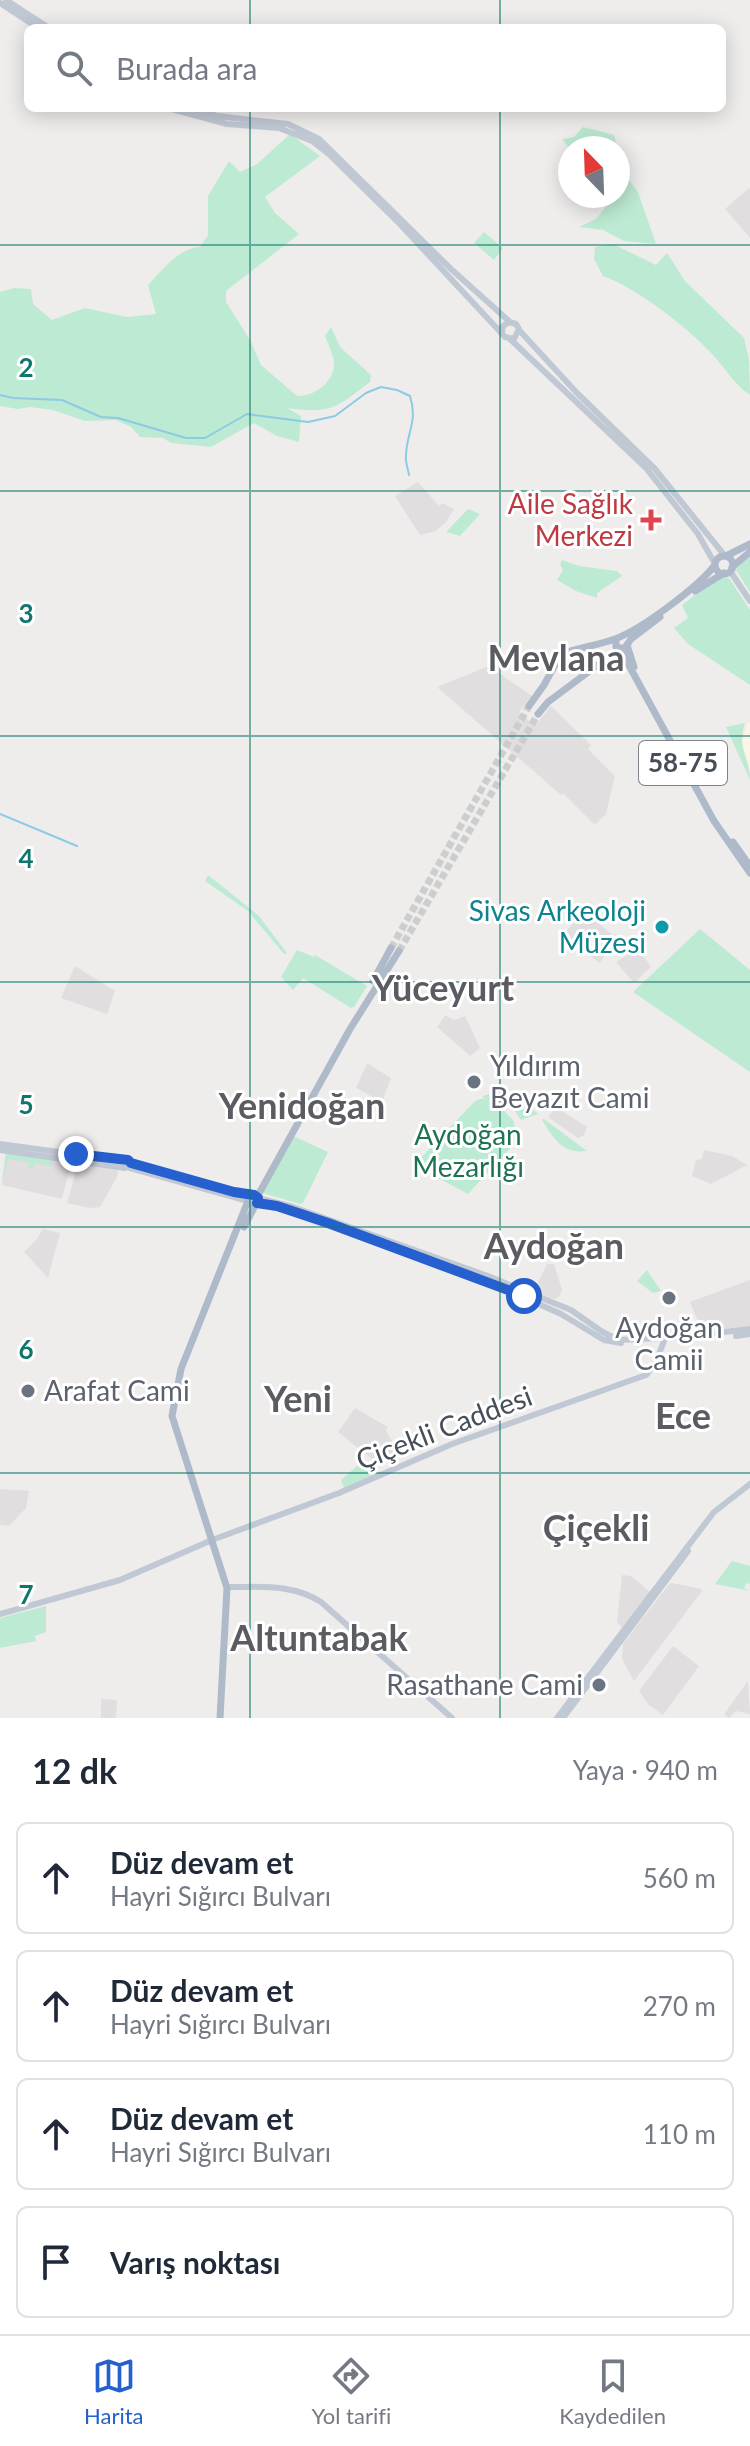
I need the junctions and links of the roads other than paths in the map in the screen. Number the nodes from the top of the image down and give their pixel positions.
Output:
1 (6, 0) edge
2 (0, 3) edge
3 (32, 24) edge
4 (43, 24) edge
5 (183, 112) edge
6 (202, 112) edge
7 (510, 322) junction
8 (519, 330) junction
9 (502, 333) junction
10 (510, 339) junction
11 (750, 544) edge
12 (750, 552) edge
13 (726, 556) junction
14 (715, 564) junction
15 (729, 570) junction
16 (750, 601) edge
17 (621, 644) junction
18 (529, 706) tunnel mouth
19 (538, 714) tunnel mouth
20 (750, 866) edge
21 (750, 873) edge
22 (395, 949) tunnel mouth
23 (0, 1147) edge
24 (253, 1199) junction
25 (581, 1322) junction
26 (750, 1332) edge
27 (664, 1341) junction
28 (750, 1487) edge
29 (216, 1541) junction
30 (231, 1587) junction
31 (0, 1614) edge
32 (222, 1718) edge
33 (452, 1718) edge
34 (560, 1718) edge

1 - 4 main road
2 - 3 main road
5 - 9 main road
6 - 7 main road
7 - 8 main road
7 - 9 main road
8 - 10 main road
8 - 13 main road
9 - 10 main road
10 - 14 main road
11 - 13 main road
12 - 15 main road
13 - 14 main road
13 - 15 main road
14 - 15 main road
14 - 17 main road
15 - 16 main road
15 - 17 main road
17 - 18 main road
17 - 19 main road
17 - 20 main road, 58-75
17 - 21 main road, 58-75
22 - 24 main road
23 - 24 main road
24 - 25 main road
24 - 29 main road
25 - 26 main road
25 - 27 main road
26 - 27 main road
27 - 29 main road, Çiçekli Caddesi
28 - 34 main road
29 - 30 main road
29 - 31 main road, Çiçekli Caddesi
29 - 32 main road
30 - 32 main road
30 - 33 main road

